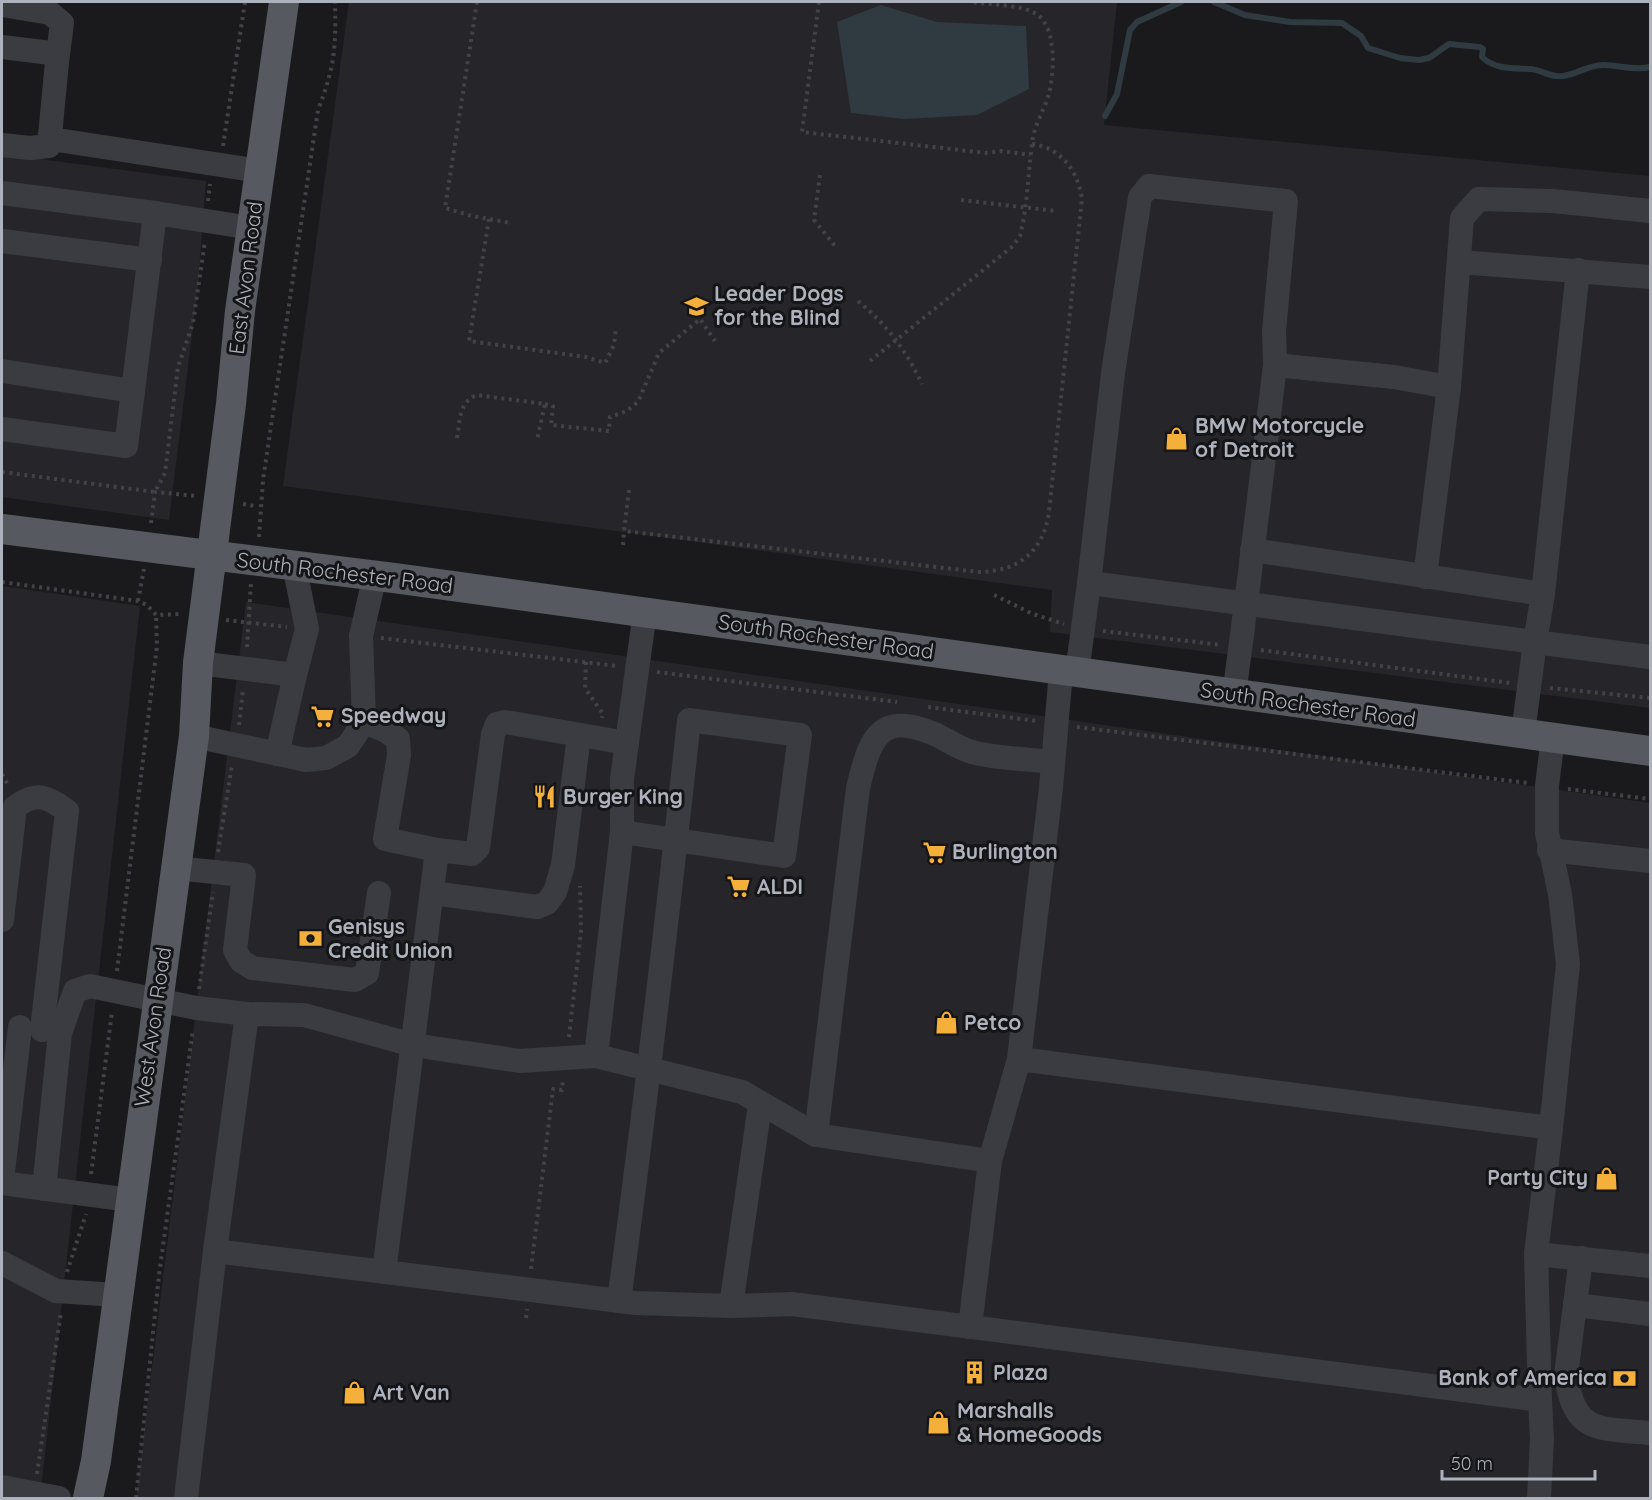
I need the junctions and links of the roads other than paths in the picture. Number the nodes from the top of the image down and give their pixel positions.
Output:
1 (284, 2) edge
2 (2, 5) edge
3 (2, 47) edge
4 (57, 62) junction
5 (51, 139) junction
6 (2, 145) edge
7 (260, 171) junction
8 (2, 193) edge
9 (1650, 211) edge
10 (155, 213) junction
11 (252, 228) junction
12 (2, 241) edge
13 (150, 260) junction
14 (1460, 262) junction
15 (1578, 270) junction
16 (1650, 277) edge
17 (1275, 365) junction
18 (2, 371) edge
19 (1449, 387) junction
20 (133, 392) junction
21 (2, 429) edge
22 (2, 529) edge
23 (1252, 550) junction
24 (212, 556) junction
25 (294, 565) junction
26 (375, 575) junction
27 (1425, 576) junction
28 (1089, 583) junction
29 (1543, 594) junction
30 (1246, 603) junction
31 (645, 612) junction
32 (1535, 642) junction
33 (1650, 657) edge
34 (198, 663) junction
35 (1069, 672) junction
36 (295, 675) junction
37 (1234, 695) junction
38 (364, 722) junction
39 (1523, 734) junction
40 (194, 736) junction
41 (589, 736) junction
42 (1553, 737) junction
43 (627, 743) junction
44 (1650, 751) edge
45 (277, 754) junction
46 (1052, 762) junction
47 (622, 832) junction
48 (676, 840) junction
49 (437, 850) junction
50 (1549, 850) junction
51 (1650, 861) edge
52 (175, 868) junction
53 (379, 893) dead end
54 (432, 893) junction
55 (2, 920) edge
56 (157, 1000) junction
57 (247, 1014) junction
58 (31, 1029) edge
59 (413, 1045) junction
60 (596, 1056) junction
61 (1019, 1059) junction
62 (651, 1069) junction
63 (760, 1105) junction
64 (1551, 1128) junction
65 (816, 1136) junction
66 (990, 1161) junction
67 (2, 1182) edge
68 (44, 1189) junction
69 (130, 1200) junction
70 (214, 1251) junction
71 (1536, 1254) junction
72 (1581, 1258) junction
73 (2, 1263) edge
74 (1650, 1266) edge
75 (384, 1272) junction
76 (117, 1295) junction
77 (619, 1301) junction
78 (1575, 1305) junction
79 (731, 1306) junction
80 (1650, 1314) edge
81 (970, 1327) junction
82 (1540, 1400) junction
83 (1650, 1433) edge
84 (2, 1487) edge
85 (59, 1498) edge
86 (88, 1498) edge
87 (186, 1498) edge
88 (1539, 1498) edge

1 - 7 main road, East Avon Road
2 - 4 lane
3 - 4 lane
4 - 5 lane
5 - 6 lane
5 - 7 lane
7 - 11 main road, East Avon Road
8 - 10 lane
9 - 14 lane
10 - 11 lane
10 - 13 lane
11 - 24 main road, East Avon Road
12 - 13 lane
13 - 20 lane
14 - 15 lane
14 - 19 lane
15 - 16 lane
15 - 29 lane
17 - 19 lane
17 - 23 lane
17 - 28 lane
18 - 20 lane
19 - 27 lane
20 - 21 lane
22 - 24 main road, South Rochester Road
23 - 27 lane
23 - 30 lane
24 - 25 main road, South Rochester Road
24 - 34 main road, West Avon Road
25 - 26 main road, South Rochester Road
25 - 36 lane
26 - 31 main road, South Rochester Road
26 - 38 lane
27 - 29 lane
28 - 30 lane
28 - 35 lane
29 - 32 lane
30 - 32 lane
30 - 37 lane
31 - 35 main road, South Rochester Road
31 - 43 lane
32 - 33 lane
32 - 39 lane
34 - 36 lane
34 - 40 main road, West Avon Road
35 - 37 main road, South Rochester Road
35 - 46 lane
36 - 45 lane
37 - 39 main road, South Rochester Road
38 - 45 lane
38 - 49 lane
39 - 42 main road, South Rochester Road
40 - 45 lane
40 - 52 main road, West Avon Road
41 - 43 lane
41 - 49 lane
41 - 54 lane
42 - 44 main road, South Rochester Road
42 - 50 lane
43 - 47 lane
46 - 61 lane
46 - 65 lane
47 - 48 lane
47 - 60 lane
48 - 48 lane
48 - 62 lane
49 - 54 lane
50 - 51 lane
50 - 64 lane
52 - 53 lane
52 - 56 main road, West Avon Road
54 - 59 lane
55 - 58 lane
56 - 57 lane
56 - 58 lane
56 - 69 main road, West Avon Road
57 - 59 lane
57 - 70 lane
58 - 67 lane
58 - 68 lane
59 - 60 lane
59 - 75 lane
60 - 62 lane
61 - 64 lane
61 - 66 lane
62 - 63 lane
62 - 77 lane
63 - 65 lane
63 - 79 lane
64 - 71 lane
65 - 66 lane
66 - 81 lane
67 - 68 lane
68 - 69 lane
69 - 76 main road, West Avon Road
70 - 75 lane
70 - 87 lane
71 - 72 lane
71 - 82 lane
72 - 74 lane
72 - 78 lane
73 - 76 lane
75 - 77 lane
76 - 86 main road, West Avon Road
77 - 79 lane
78 - 80 lane
78 - 83 lane
79 - 81 lane
81 - 82 lane
82 - 88 lane
84 - 85 lane

